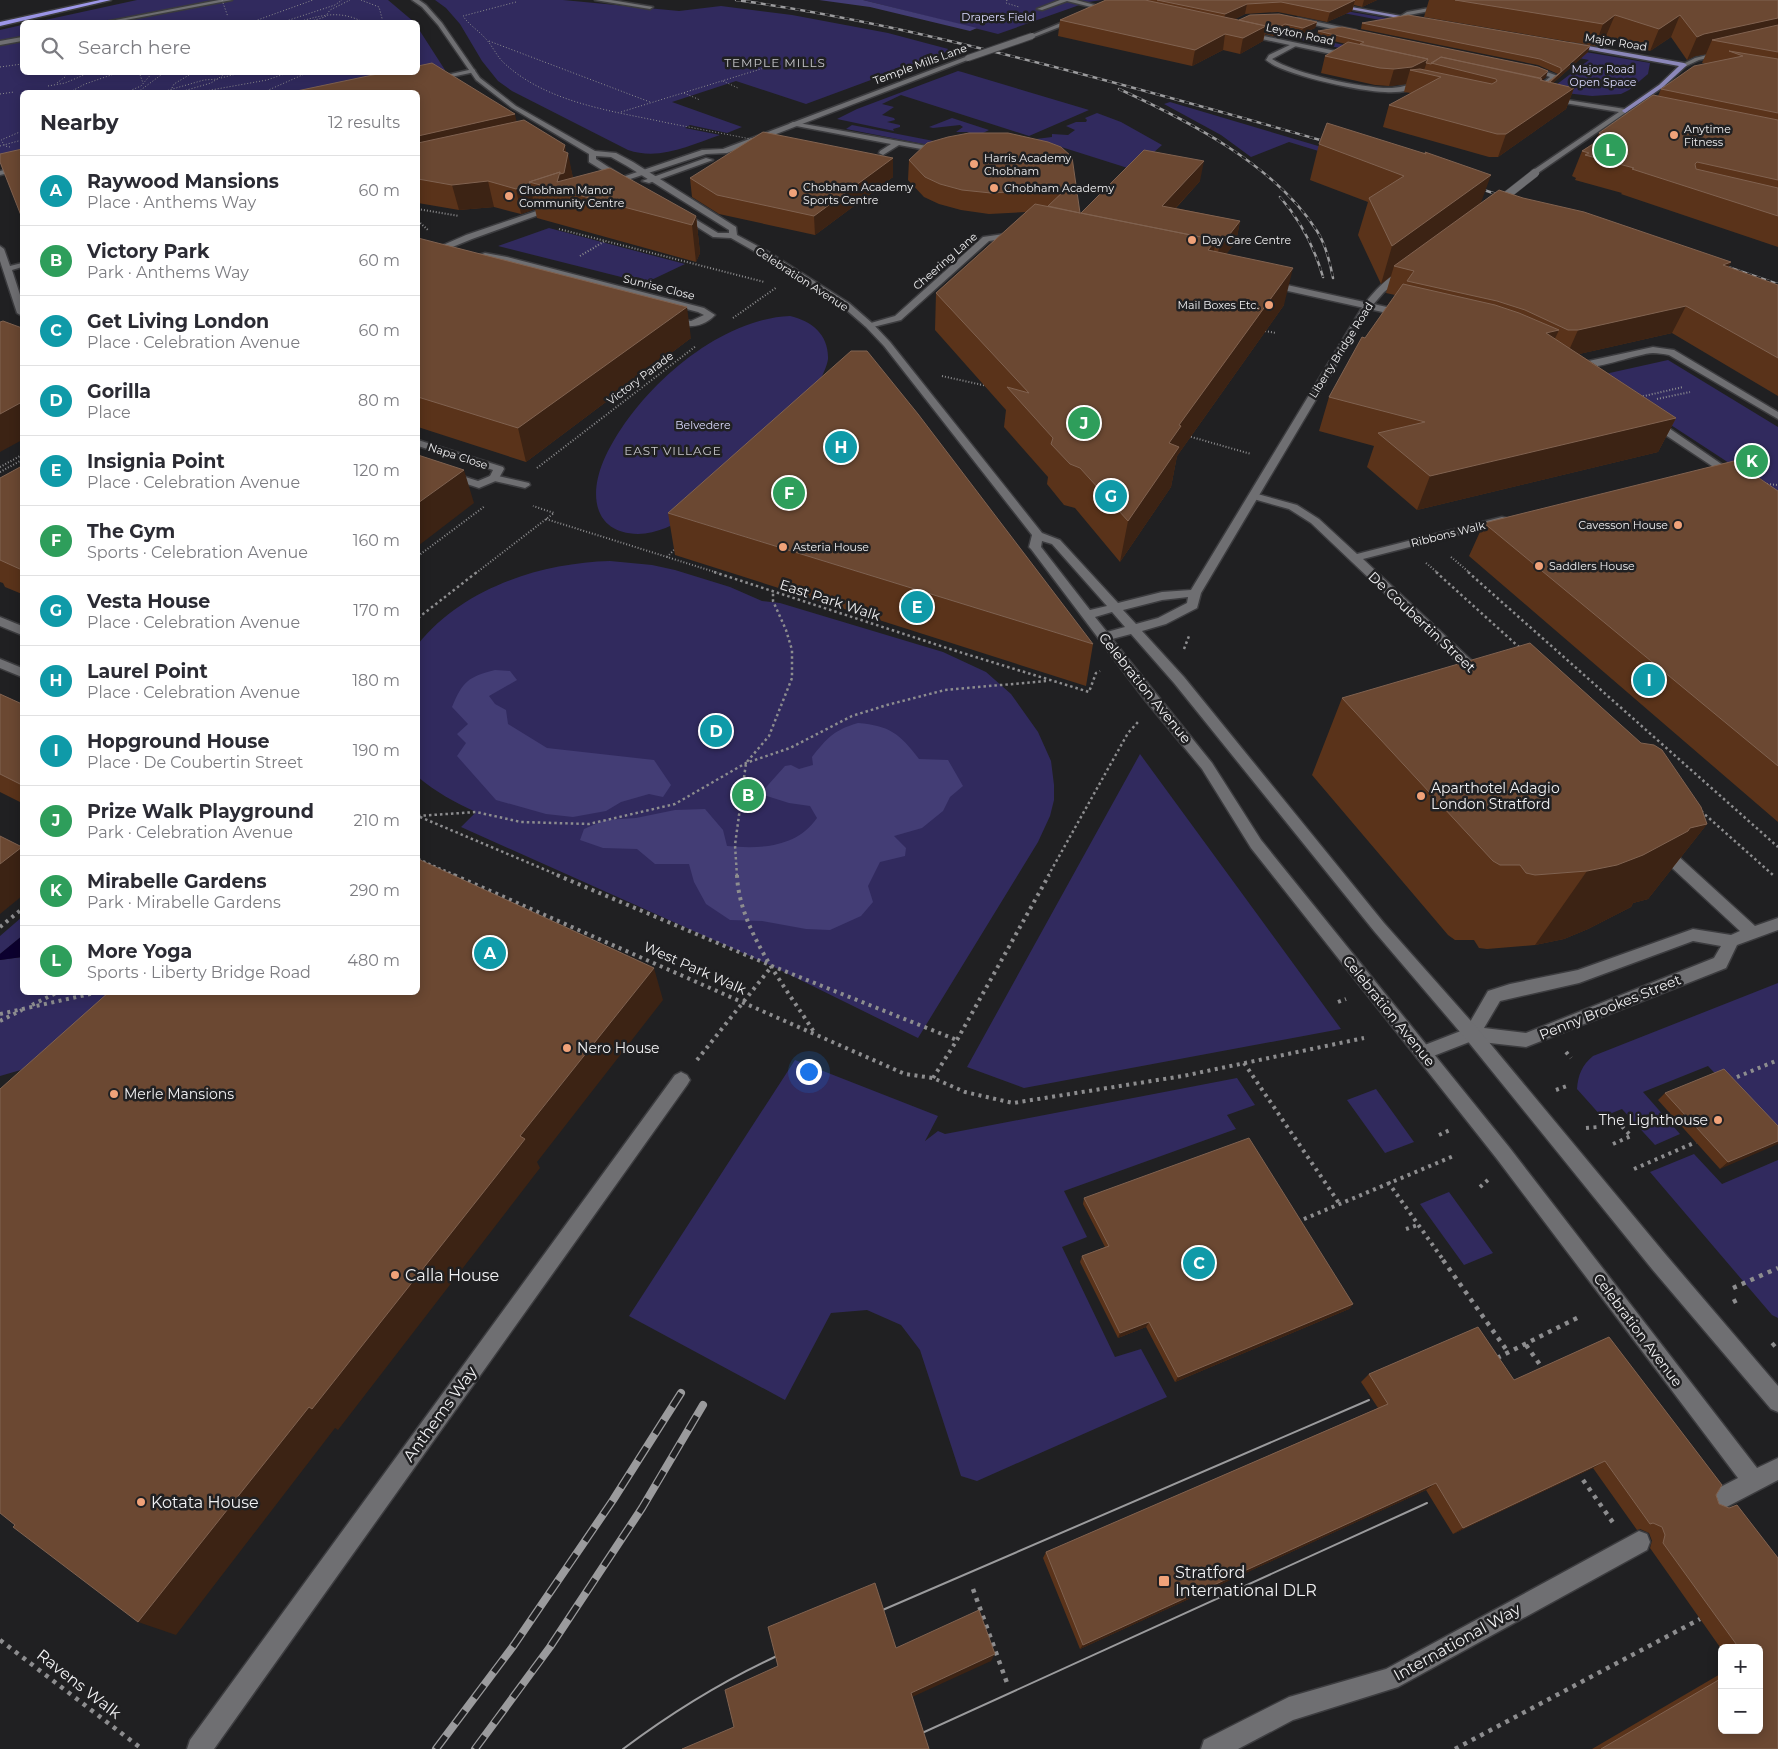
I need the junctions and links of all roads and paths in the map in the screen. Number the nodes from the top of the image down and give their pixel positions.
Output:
1 (108, 0) edge
2 (222, 0) edge
3 (229, 0) edge
4 (313, 0) edge
5 (342, 0) edge
6 (350, 0) edge
7 (361, 0) edge
8 (415, 0) edge
9 (598, 0) edge
10 (1067, 0) edge
11 (1303, 0) edge
12 (1482, 0) edge
13 (516, 2) dead end
14 (1112, 5) edge
15 (650, 7) dead end
16 (1103, 8) junction
17 (1040, 9) dead end
18 (328, 14) junction
19 (228, 17) dead end
20 (1402, 17) junction
21 (1290, 18) edge
22 (119, 20) edge
23 (258, 20) edge
24 (289, 20) edge
25 (304, 20) edge
26 (313, 20) edge
27 (359, 20) edge
28 (382, 20) edge
29 (1431, 22) edge
30 (0, 24) edge
31 (1240, 33) edge
32 (1366, 34) edge
33 (20, 39) edge
34 (487, 41) junction
35 (0, 43) edge
36 (1564, 44) edge
37 (1294, 45) junction
38 (1733, 51) edge
39 (1357, 58) edge
40 (20, 64) edge
41 (1684, 64) junction
42 (1519, 65) edge
43 (0, 66) edge
44 (1702, 66) edge
45 (764, 68) dead end
46 (473, 71) junction
47 (66, 75) edge
48 (83, 75) edge
49 (111, 75) edge
50 (140, 75) edge
51 (150, 75) edge
52 (161, 75) edge
53 (189, 75) edge
54 (224, 75) edge
55 (233, 75) edge
56 (281, 75) edge
57 (302, 75) edge
58 (186, 77) joint
59 (1430, 77) edge
60 (219, 79) junction
61 (722, 81) junction
62 (421, 82) edge
63 (143, 83) junction
64 (52, 85) junction
65 (48, 86) dead end
66 (1415, 86) junction
67 (738, 88) dead end
68 (1424, 88) edge
69 (169, 89) joint
70 (74, 90) edge
71 (132, 90) edge
72 (141, 90) edge
73 (186, 90) edge
74 (206, 90) edge
75 (268, 90) edge
76 (14, 92) dead end
77 (683, 93) junction
78 (1522, 93) edge
79 (1533, 93) junction
80 (0, 94) edge
81 (700, 100) dead end
82 (650, 102) junction
83 (1625, 111) junction
84 (619, 112) junction
85 (1639, 114) edge
86 (793, 124) junction
87 (20, 132) edge
88 (756, 140) edge
89 (20, 141) edge
90 (898, 142) junction
91 (3, 145) edge
92 (938, 150) edge
93 (724, 151) junction
94 (594, 153) junction
95 (883, 153) dead end
96 (20, 168) edge
97 (643, 172) junction
98 (0, 173) edge
99 (622, 178) junction
100 (654, 179) junction
101 (601, 186) edge
102 (559, 206) edge
103 (669, 207) edge
104 (420, 209) edge
105 (1486, 211) edge
106 (459, 216) edge
107 (420, 223) edge
108 (558, 228) edge
109 (429, 231) dead end
110 (1026, 235) edge
111 (733, 236) junction
112 (606, 241) junction
113 (0, 248) edge
114 (439, 250) junction
115 (454, 254) edge
116 (580, 256) dead end
117 (420, 258) edge
118 (467, 258) edge
119 (1415, 264) edge
120 (20, 266) edge
121 (5, 272) edge
122 (1258, 282) edge
123 (768, 284) dead end
124 (781, 285) dead end
125 (1367, 306) junction
126 (20, 308) edge
127 (1414, 316) edge
128 (656, 317) edge
129 (728, 322) dead end
130 (869, 326) junction
131 (1265, 331) edge
132 (1276, 333) edge
133 (699, 344) dead end
134 (1584, 364) junction
135 (939, 375) dead end
136 (1687, 386) dead end
137 (989, 387) edge
138 (1642, 402) edge
139 (1641, 414) edge
140 (1778, 416) edge
141 (1185, 435) edge
142 (420, 444) edge
143 (1252, 455) dead end
144 (20, 456) edge
145 (20, 461) edge
146 (1718, 465) junction
147 (420, 466) edge
148 (0, 467) edge
149 (1706, 468) edge
150 (0, 472) edge
151 (494, 478) junction
152 (1741, 481) edge
153 (521, 484) junction
154 (1767, 484) edge
155 (1778, 485) edge
156 (502, 494) junction
157 (1254, 496) junction
158 (1516, 516) edge
159 (546, 519) junction
160 (1038, 535) junction
161 (1429, 538) junction
162 (681, 543) edge
163 (1405, 545) junction
164 (420, 555) edge
165 (667, 557) junction
166 (1354, 558) junction
167 (773, 592) junction
168 (1195, 593) junction
169 (1115, 608) junction
170 (1087, 615) junction
171 (420, 616) edge
172 (0, 621) edge
173 (1134, 629) junction
174 (20, 630) edge
175 (1192, 634) dead end
176 (1104, 637) junction
177 (1184, 648) dead end
178 (1526, 653) edge
179 (0, 663) edge
180 (20, 671) edge
181 (1096, 672) dead end
182 (1049, 680) junction
183 (1491, 686) edge
184 (1133, 726) dead end
185 (746, 763) junction
186 (1700, 810) edge
187 (420, 816) edge
188 (420, 817) edge
189 (1653, 841) edge
190 (1778, 847) edge
191 (420, 859) edge
192 (1773, 875) dead end
193 (20, 911) edge
194 (1778, 924) edge
195 (0, 927) edge
196 (1752, 933) junction
197 (1731, 941) junction
198 (772, 966) junction
199 (52, 995) edge
200 (86, 995) edge
201 (743, 1002) junction
202 (28, 1008) junction
203 (0, 1014) edge
204 (0, 1021) edge
205 (815, 1033) junction
206 (1472, 1034) junction
207 (1364, 1038) dead end
208 (958, 1040) junction
209 (1423, 1054) junction
210 (1778, 1060) edge
211 (1244, 1063) junction
212 (932, 1078) junction
213 (681, 1080) joint
214 (1724, 1083) edge
215 (1566, 1086) dead end
216 (1556, 1090) dead end
217 (1616, 1120) dead end
218 (1598, 1127) dead end
219 (1580, 1128) dead end
220 (1696, 1142) dead end
221 (1613, 1144) dead end
222 (1456, 1156) dead end
223 (1634, 1169) dead end
224 (1388, 1182) junction
225 (1339, 1203) junction
226 (1294, 1223) edge
227 (1418, 1224) junction
228 (1406, 1229) dead end
229 (1778, 1268) edge
230 (1733, 1288) dead end
231 (1741, 1298) dead end
232 (1731, 1303) dead end
233 (1579, 1317) dead end
234 (1778, 1341) edge
235 (1526, 1345) junction
236 (1772, 1346) dead end
237 (1508, 1352) junction
238 (1491, 1360) edge
239 (1547, 1375) edge
240 (1778, 1402) edge
241 (1778, 1470) edge
242 (1583, 1480) edge
243 (1754, 1482) junction
244 (1715, 1502) edge
245 (1601, 1507) dead end
246 (1639, 1542) dead end
247 (973, 1589) dead end
248 (1700, 1619) dead end
249 (989, 1636) junction
250 (984, 1638) edge
251 (0, 1640) edge
252 (1006, 1683) dead end
253 (142, 1749) edge
254 (199, 1749) edge
255 (1213, 1749) edge
256 (1455, 1749) edge

1 - 30 highway
2 - 19 path, bridge
3 - 22 street
4 - 23 path
5 - 24 path
6 - 18 path
7 - 28 path
8 - 46 street, Temple Mills Lane
9 - 15 street
10 - 16 street
10 - 17 street
11 - 20 main road
12 - 20 street
13 - 34 path
14 - 16 street, Temple Mills Lane
16 - 86 street, Temple Mills Lane, bridge
18 - 25 path
18 - 26 path
18 - 27 path
20 - 29 main road
21 - 32 street
31 - 37 street, Leyton Road
33 - 35 street
34 - 82 path
34 - 84 path
36 - 41 main road, Major Road
37 - 39 street, Leyton Road
37 - 66 street
38 - 41 street
40 - 43 path
41 - 44 street, Major Road
41 - 83 main road
42 - 79 street
45 - 61 path
46 - 62 street
46 - 94 street, Temple Mills Lane
47 - 64 path
48 - 64 path
49 - 70 path
50 - 63 path
51 - 63 path
52 - 72 path
53 - 58 path
54 - 60 path
55 - 60 path
56 - 74 path
57 - 75 path
58 - 69 path
59 - 66 street
60 - 69 path
60 - 73 path
61 - 67 path
61 - 77 path
63 - 71 path
64 - 65 path
66 - 68 street
76 - 80 path
77 - 81 path
77 - 82 path
78 - 79 street
79 - 83 street
82 - 84 path
83 - 85 main road
83 - 105 street, bridge
84 - 88 path, bridge
86 - 90 street
86 - 93 street, Temple Mills Lane
87 - 91 path
89 - 91 path
90 - 92 street
90 - 95 street
93 - 97 street, Temple Mills Lane
93 - 100 street, Temple Mills Lane
94 - 97 street, Temple Mills Lane
94 - 99 street, Temple Mills Lane
96 - 98 street
97 - 99 street, Temple Mills Lane
97 - 100 street, Temple Mills Lane
99 - 100 street, Temple Mills Lane
99 - 101 street
100 - 111 street, Celebration Avenue
102 - 114 street
103 - 111 street, Celebration Avenue
104 - 106 path
107 - 109 path
108 - 112 path
110 - 130 street, Cheering Lane
111 - 130 street, Celebration Avenue
112 - 116 path
112 - 123 path
113 - 121 street
114 - 115 street
114 - 117 street
118 - 128 street, Sunrise Close
119 - 125 street, Liberty Bridge Road
120 - 121 street
121 - 126 street
122 - 125 street
124 - 129 path
125 - 127 street
125 - 157 street, Liberty Bridge Road
130 - 160 street, Celebration Avenue
131 - 132 path
133 - 153 path, Victory Parade
134 - 134 street
134 - 140 street
135 - 137 path
136 - 138 path
139 - 146 street
141 - 143 path
142 - 151 street, Napa Close
144 - 148 path
145 - 150 path
146 - 149 street
146 - 152 street
147 - 151 street, Napa Close
151 - 153 street
153 - 156 path, Victory Parade
154 - 155 path
156 - 159 path
156 - 164 path, Victory Parade
157 - 166 street, De Coubertin Street
157 - 168 street, Liberty Bridge Road
158 - 161 street, Ribbons Walk
159 - 165 path, East Park Walk
159 - 171 path
160 - 169 street, Celebration Avenue
160 - 170 street, Celebration Avenue
161 - 163 street, Ribbons Walk
161 - 190 path
162 - 165 path
163 - 166 street, Ribbons Walk
163 - 178 path
165 - 167 path, East Park Walk
166 - 183 street, De Coubertin Street
167 - 182 path, East Park Walk
167 - 185 path
168 - 169 street
168 - 173 street, Liberty Bridge Road
169 - 170 street
169 - 173 street, Celebration Avenue
170 - 176 street, Celebration Avenue
172 - 174 street
173 - 176 street, Liberty Bridge Road
173 - 206 street, Celebration Avenue
175 - 177 path
176 - 209 street, Celebration Avenue
179 - 180 street
181 - 182 path, East Park Walk
182 - 185 path
184 - 208 path
185 - 187 path
185 - 198 path
186 - 192 path
188 - 198 path
189 - 196 street
191 - 201 path, West Park Walk
193 - 195 path
194 - 196 street
196 - 197 street
197 - 206 street, Penny Brookes Street
197 - 206 street
198 - 201 path
198 - 205 path
198 - 208 path
199 - 202 path
200 - 202 path
201 - 205 path, West Park Walk
201 - 213 path
202 - 203 path
202 - 204 path
205 - 212 path, West Park Walk
206 - 209 street, Penny Brookes Street
206 - 240 street, Celebration Avenue
207 - 211 path, West Park Walk
208 - 212 path
209 - 243 street, Celebration Avenue
210 - 214 path
211 - 212 path, West Park Walk
211 - 225 path
213 - 254 street, Anthems Way
215 - 216 path
217 - 221 path
218 - 219 path
220 - 223 path
222 - 224 path
224 - 225 path
224 - 227 path
225 - 226 path
227 - 228 path
227 - 237 path
229 - 230 path
231 - 232 path
233 - 235 path
234 - 236 path
235 - 237 path
235 - 239 path
237 - 238 path
241 - 243 street
242 - 245 path
243 - 244 street
246 - 255 street, International Way
247 - 249 path
248 - 256 path
249 - 250 path
249 - 252 path
251 - 253 path, Ravens Walk

